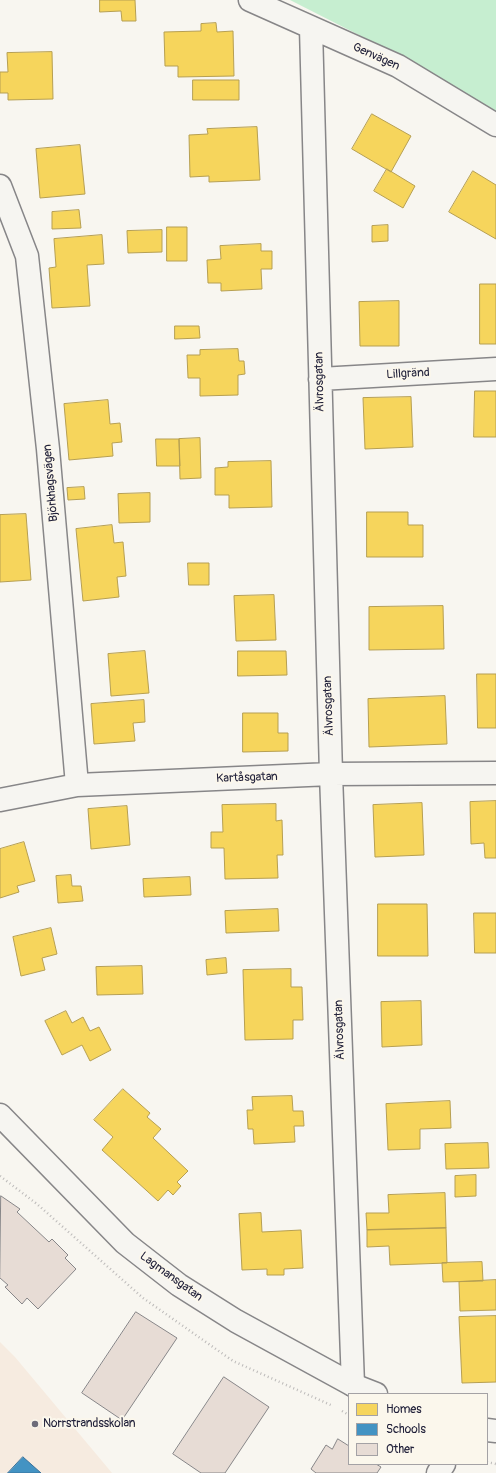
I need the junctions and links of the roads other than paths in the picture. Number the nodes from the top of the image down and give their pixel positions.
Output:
1 (250, 0) edge
2 (311, 28) junction
3 (496, 125) edge
4 (0, 186) edge
5 (496, 369) edge
6 (320, 378) junction
7 (496, 773) edge
8 (331, 774) junction
9 (77, 785) junction
10 (0, 800) edge
11 (0, 1116) edge
12 (353, 1384) junction
13 (374, 1393) edge

1 - 2 street, Genvägen
2 - 3 street, Genvägen
2 - 6 street, Älvrosgatan
4 - 9 street, Björkhagsvägen
5 - 6 street, Lillgränd
6 - 8 street, Älvrosgatan
7 - 8 street, Kartåsgatan
8 - 9 street, Kartåsgatan
8 - 12 street, Älvrosgatan
9 - 10 street, Kartåsgatan
11 - 12 street, Lagmansgatan
12 - 13 street, Lagmansgatan

